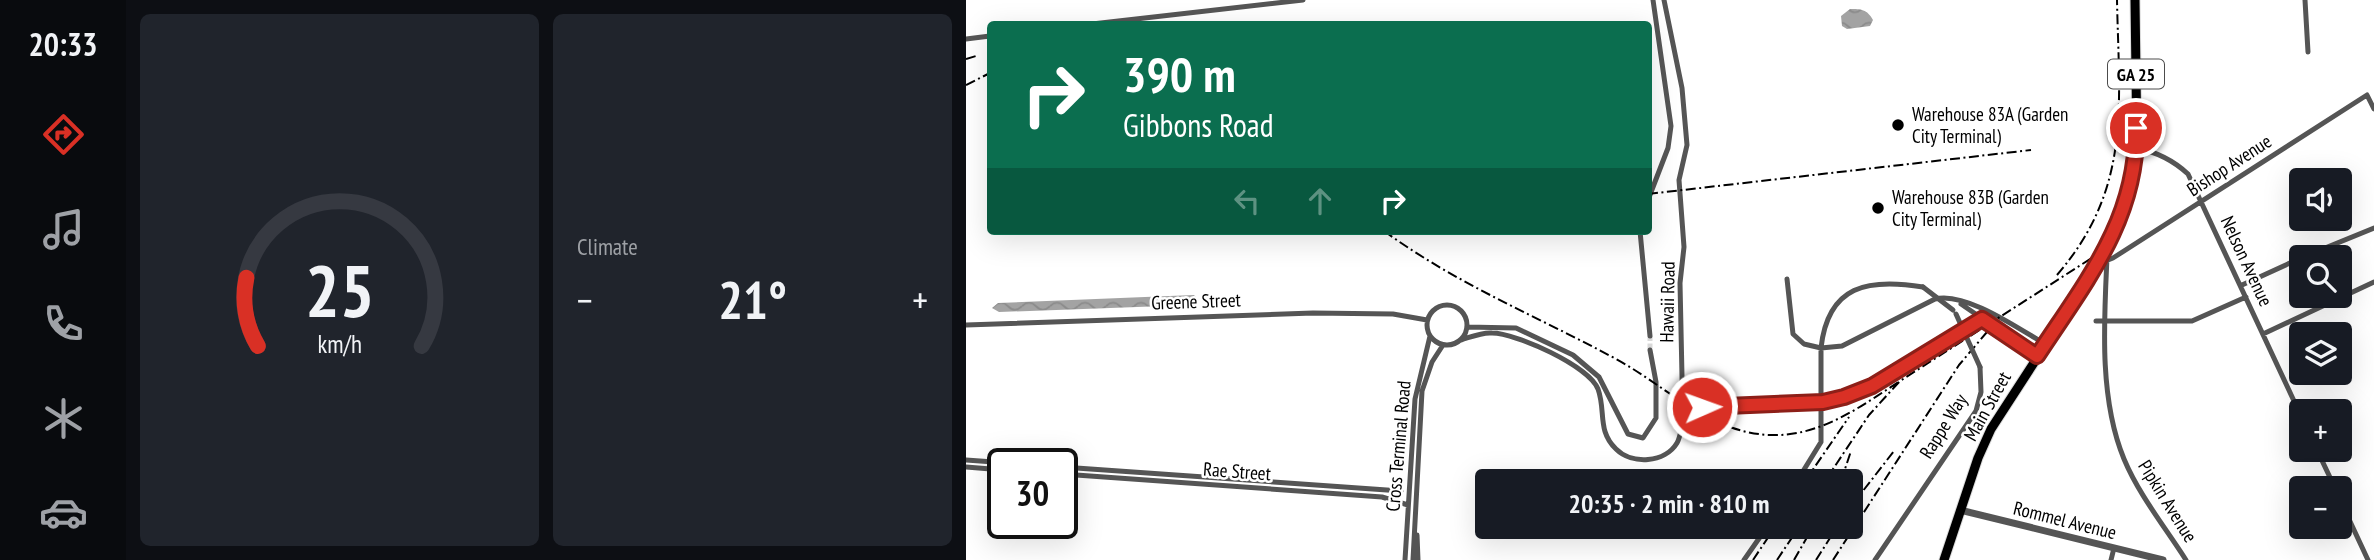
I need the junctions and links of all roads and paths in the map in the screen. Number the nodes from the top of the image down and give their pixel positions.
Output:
1 (1303, 0) edge
2 (1653, 0) edge
3 (1664, 0) edge
4 (2135, 0) edge
5 (2305, 0) edge
6 (1275, 2) edge
7 (1117, 21) edge
8 (987, 36) edge
9 (966, 39) edge
10 (2308, 52) dead end
11 (2374, 109) edge
12 (2137, 148) junction
13 (1652, 190) edge
14 (2202, 201) junction
15 (2374, 228) edge
16 (1640, 235) edge
17 (2333, 245) edge
18 (2102, 262) junction
19 (2289, 264) edge
20 (1787, 279) dead end
21 (2374, 282) edge
22 (2242, 285) junction
23 (2246, 297) junction
24 (1953, 299) junction
25 (1982, 319) junction
26 (1427, 320) junction
27 (2096, 321) dead end
28 (2107, 322) junction
29 (966, 326) edge
30 (1467, 327) junction
31 (2263, 334) junction
32 (1430, 336) junction
33 (1650, 336) tunnel mouth
34 (1461, 340) junction
35 (2045, 344) junction
36 (1444, 345) junction
37 (1821, 348) junction
38 (1650, 350) tunnel mouth
39 (2037, 356) junction
40 (2293, 399) edge
41 (1823, 402) junction
42 (1702, 407) dead end
43 (966, 460) edge
44 (987, 462) edge
45 (966, 467) edge
46 (1078, 468) edge
47 (987, 469) edge
48 (1804, 469) edge
49 (1078, 475) edge
50 (1401, 491) dead end
51 (1408, 505) junction
52 (1416, 508) junction
53 (1960, 510) junction
54 (2352, 526) edge
55 (1759, 539) edge
56 (2114, 548) junction
57 (1405, 560) edge
58 (1413, 560) edge
59 (1418, 560) edge
60 (1744, 560) edge
61 (1875, 560) edge
62 (1944, 560) edge
63 (2111, 560) edge
64 (2163, 560) edge
65 (2186, 560) edge
66 (2368, 560) edge

1 - 6 street
2 - 13 street
3 - 34 street, Hawaii Road
4 - 12 main road, Main Street / GA 25
5 - 10 street
6 - 7 street
8 - 9 street
11 - 14 street, Bishop Avenue
12 - 14 street, Nelson Avenue
12 - 18 main road, Main Street / GA 25
14 - 18 street, Bishop Avenue
14 - 22 street, Nelson Avenue
15 - 17 street
16 - 33 street, Hawaii Road
18 - 28 street, Pipkin Avenue
18 - 35 main road, Main Street / GA 25
19 - 22 street
20 - 37 street
21 - 31 street
22 - 23 street, Nelson Avenue
23 - 28 street
23 - 31 street, Nelson Avenue
24 - 25 street
24 - 35 street
24 - 37 street
25 - 39 street
25 - 41 street
26 - 29 street, Greene Street
26 - 30 street
26 - 32 street
27 - 28 street
28 - 65 street, Pipkin Avenue
30 - 34 street
30 - 38 street, Hawaii Road
31 - 40 street, Nelson Avenue
32 - 36 street
32 - 51 street, Cross Terminal Road
34 - 36 street
35 - 39 main road, Main Street / GA 25
36 - 52 street, Cross Terminal Road
37 - 41 street, Rappe Way
37 - 61 street, Rappe Way, bridge
39 - 53 main road, Main Street / GA 25
41 - 42 street
41 - 48 street, Rappe Way
43 - 44 street
45 - 47 street
46 - 50 street, Rae Street
49 - 51 street, Rae Street
51 - 57 street, Cross Terminal Road
52 - 58 street, Cross Terminal Road
52 - 59 street
53 - 56 street, Rommel Avenue
53 - 62 main road, Main Street / GA 25
54 - 66 street
55 - 60 street
56 - 63 street
56 - 64 street, Rommel Avenue

